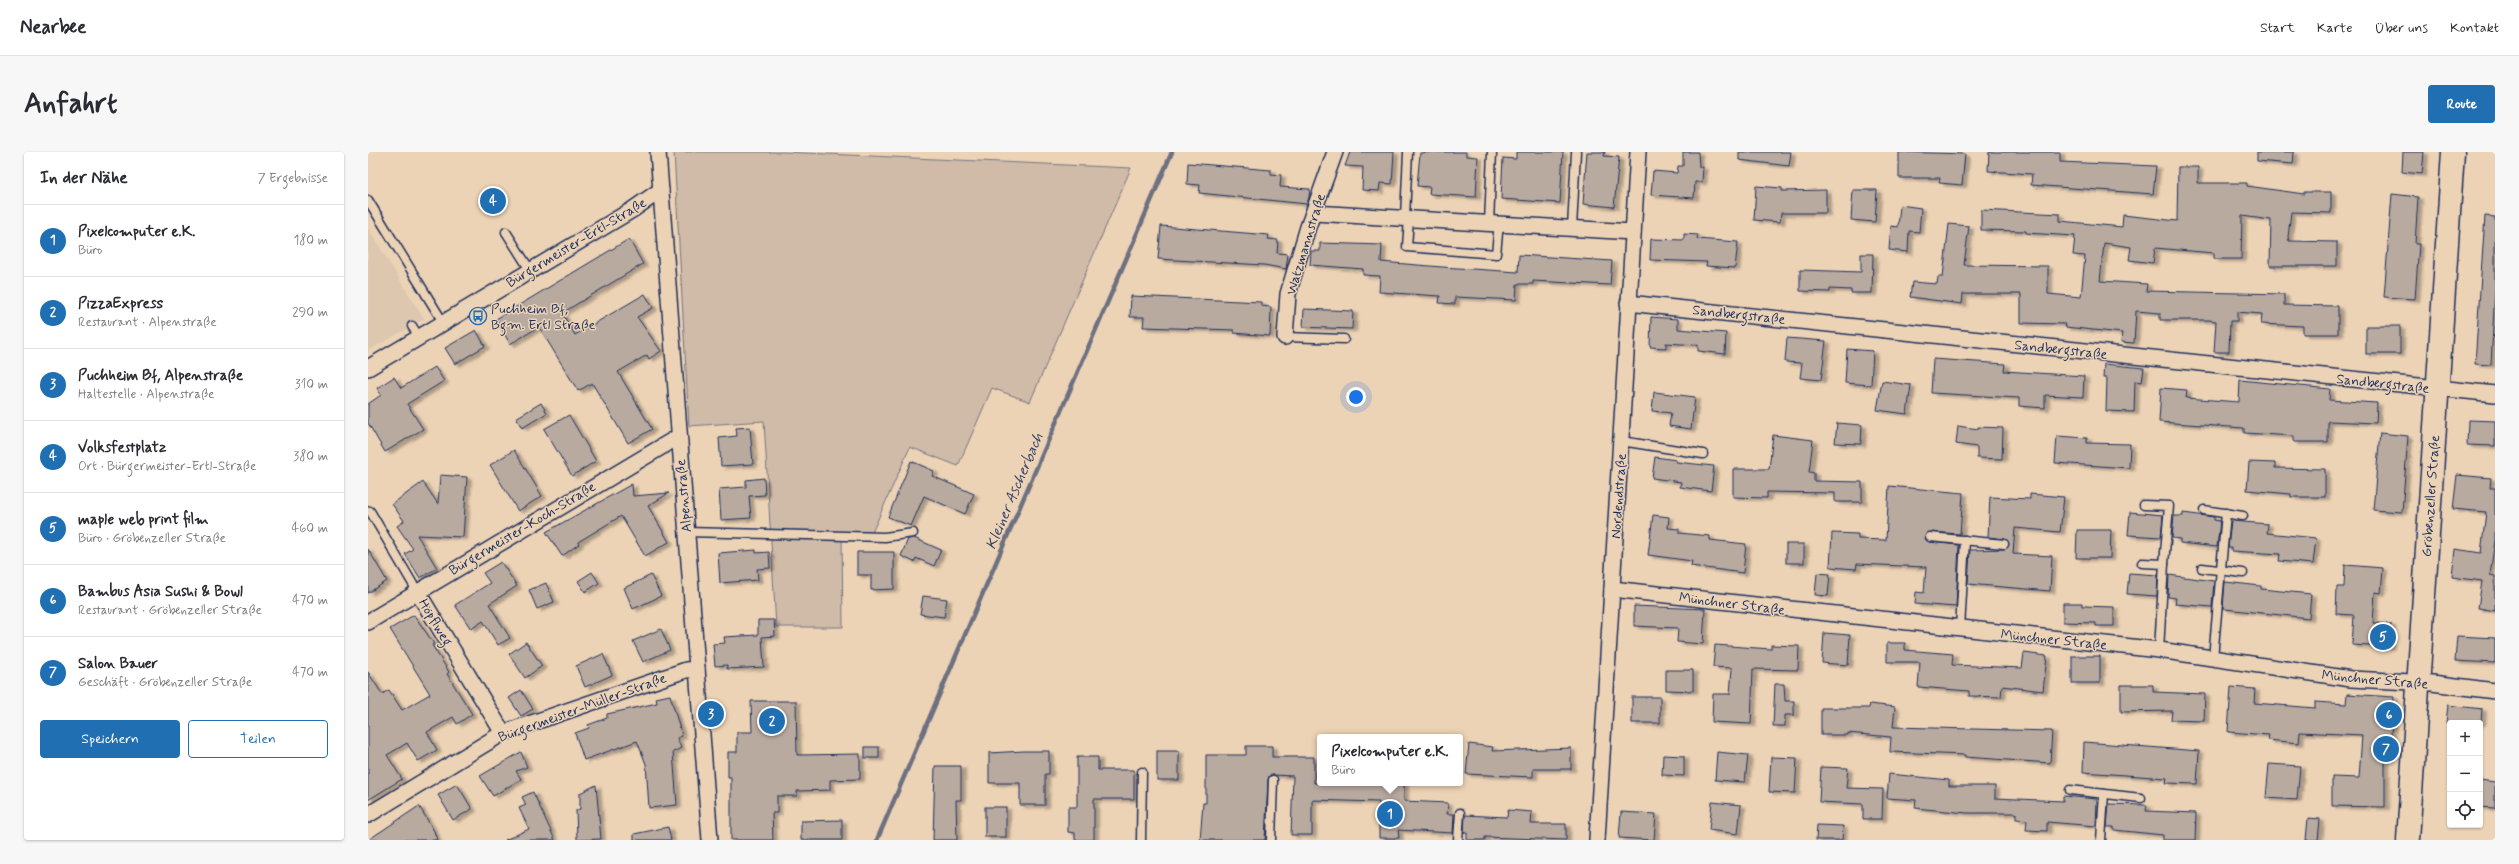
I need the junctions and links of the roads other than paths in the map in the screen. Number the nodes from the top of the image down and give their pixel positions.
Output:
1 (658, 152) edge
2 (1335, 152) edge
3 (1408, 152) edge
4 (1492, 152) edge
5 (1576, 152) edge
6 (1638, 152) edge
7 (2453, 152) edge
8 (661, 190) junction
9 (368, 200) edge
10 (1314, 213) junction
11 (1407, 217) junction
12 (1494, 223) junction
13 (1572, 228) junction
14 (506, 232) dead end
15 (1633, 232) junction
16 (530, 270) junction
17 (1628, 302) junction
18 (443, 322) junction
19 (1285, 337) joint
20 (1344, 339) dead end
21 (368, 368) edge
22 (2438, 389) junction
23 (2495, 394) edge
24 (678, 437) junction
25 (1622, 441) junction
26 (1703, 454) dead end
27 (2144, 505) dead end
28 (2204, 510) dead end
29 (370, 511) dead end
30 (2226, 514) junction
31 (2243, 516) dead end
32 (686, 532) junction
33 (913, 533) dead end
34 (1930, 537) dead end
35 (1965, 540) junction
36 (2004, 544) dead end
37 (2142, 563) dead end
38 (2164, 564) junction
39 (2202, 568) dead end
40 (2221, 570) junction
41 (2243, 573) dead end
42 (1612, 589) junction
43 (417, 591) junction
44 (368, 622) edge
45 (1960, 629) junction
46 (2159, 650) junction
47 (2213, 658) junction
48 (697, 669) junction
49 (2417, 683) junction
50 (2495, 691) edge
51 (503, 733) junction
52 (1142, 772) dead end
53 (1273, 780) dead end
54 (2070, 790) dead end
55 (2104, 794) junction
56 (2141, 798) dead end
57 (1460, 813) dead end
58 (368, 815) edge
59 (710, 840) edge
60 (1141, 840) edge
61 (1270, 840) edge
62 (1458, 840) edge
63 (1597, 840) edge
64 (2101, 840) edge
65 (2408, 840) edge

1 - 8 street, Alpenstraße
2 - 10 street, Watzmannstraße
3 - 11 lane
4 - 12 lane
5 - 13 lane
6 - 15 street, Nordendstraße
7 - 22 street, Gröbenzeller Straße
8 - 16 street, Bürgermeister-Ertl-Straße
8 - 24 street, Alpenstraße
9 - 18 lane
10 - 11 street
10 - 19 street, Watzmannstraße
11 - 12 street
11 - 12 lane
12 - 13 street
13 - 15 street
14 - 16 lane
15 - 17 street, Nordendstraße
16 - 18 street, Bürgermeister-Ertl-Straße
17 - 22 street, Sandbergstraße
17 - 25 street, Nordendstraße
18 - 21 street, Bürgermeister-Ertl-Straße
19 - 20 lane
22 - 23 street, Sandbergstraße
22 - 49 street, Gröbenzeller Straße
24 - 32 street, Alpenstraße
24 - 43 street, Bürgermeister-Koch-Straße
25 - 26 lane
25 - 42 street, Nordendstraße
27 - 38 lane
28 - 30 lane
29 - 43 lane, Höpflweg
30 - 31 lane
30 - 40 lane
32 - 33 lane
32 - 48 street, Alpenstraße
34 - 35 lane
35 - 36 lane
35 - 45 lane
37 - 38 lane
38 - 46 lane
39 - 40 lane
40 - 41 lane
40 - 47 lane
42 - 45 street, Münchner Straße
42 - 63 street, Nordendstraße
43 - 44 street, Bürgermeister-Koch-Straße
43 - 51 street, Höpflweg
45 - 46 street, Münchner Straße
46 - 47 street, Münchner Straße
47 - 49 street, Münchner Straße
48 - 51 street, Bürgermeister-Müller-Straße
48 - 59 street, Alpenstraße
49 - 50 street, Münchner Straße
49 - 65 street, Gröbenzeller Straße
51 - 58 street, Bürgermeister-Müller-Straße
52 - 60 lane
53 - 61 lane
54 - 55 lane
55 - 56 lane
55 - 64 lane
57 - 62 lane

